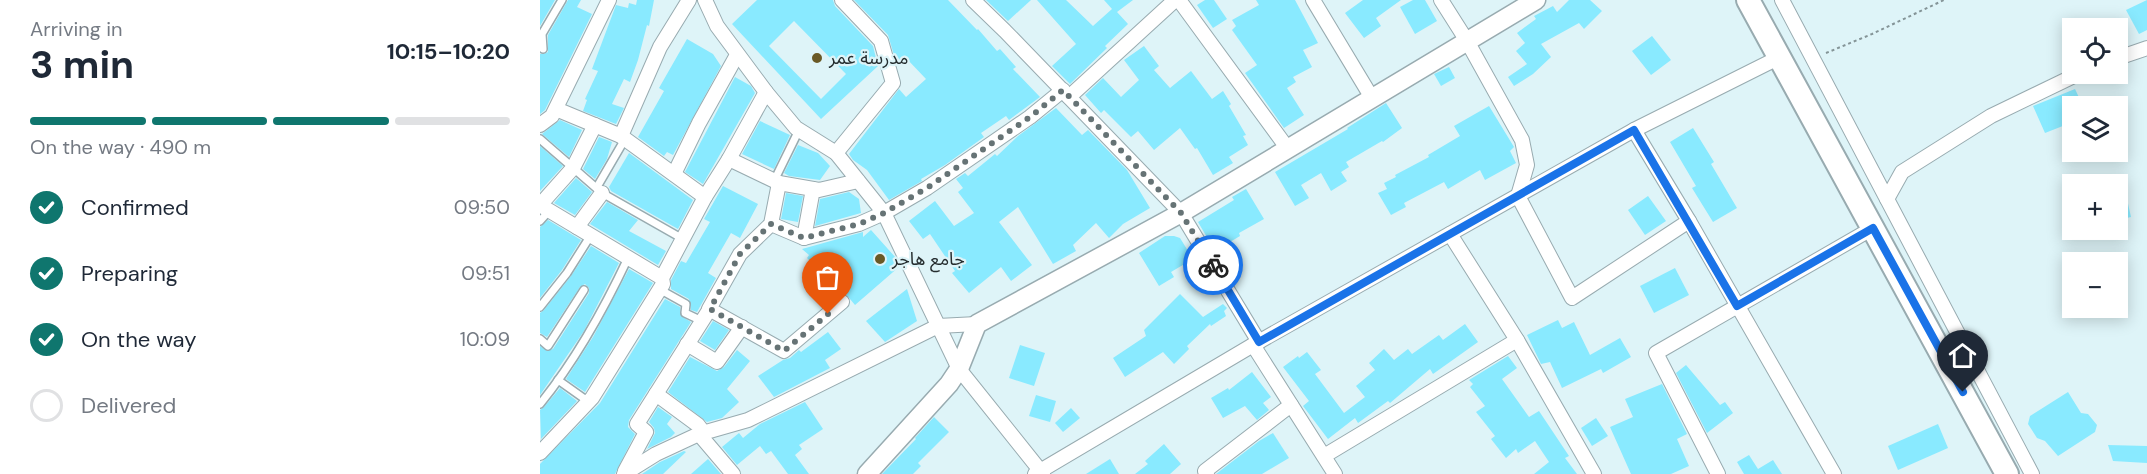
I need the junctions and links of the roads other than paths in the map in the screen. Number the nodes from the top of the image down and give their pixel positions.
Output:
1 (562, 0) edge
2 (609, 0) edge
3 (689, 0) edge
4 (705, 0) edge
5 (842, 0) edge
6 (973, 0) edge
7 (1177, 0) edge
8 (1313, 0) edge
9 (1442, 0) edge
10 (1536, 0) edge
11 (1748, 0) edge
12 (1782, 0) edge
13 (1467, 41) junction
14 (2147, 48) edge
15 (543, 49) dead end
16 (737, 55) junction
17 (2128, 55) edge
18 (1780, 57) junction
19 (2062, 82) edge
20 (766, 92) junction
21 (1066, 94) junction
22 (1372, 98) junction
23 (556, 109) junction
24 (540, 125) edge
25 (595, 125) junction
26 (799, 130) junction
27 (1634, 130) junction
28 (623, 137) junction
29 (540, 139) edge
30 (1288, 149) junction
31 (836, 153) junction
32 (729, 159) junction
33 (573, 168) junction
34 (674, 174) junction
35 (858, 181) junction
36 (777, 182) junction
37 (813, 189) junction
38 (600, 190) junction
39 (1518, 196) junction
40 (705, 198) junction
41 (1887, 199) junction
42 (542, 211) edge
43 (884, 213) junction
44 (1181, 213) junction
45 (1689, 221) junction
46 (771, 224) junction
47 (577, 227) junction
48 (1873, 228) junction
49 (1450, 234) junction
50 (591, 235) junction
51 (804, 238) junction
52 (683, 239) junction
53 (628, 258) junction
54 (660, 284) junction
55 (584, 290) dead end
56 (842, 302) dead end
57 (1737, 306) junction
58 (540, 307) edge
59 (711, 307) junction
60 (702, 321) junction
61 (977, 324) junction
62 (938, 326) junction
63 (742, 327) junction
64 (540, 339) edge
65 (1517, 340) junction
66 (1256, 343) junction
67 (687, 344) junction
68 (959, 369) junction
69 (558, 380) junction
70 (656, 394) junction
71 (589, 402) junction
72 (540, 404) edge
73 (1291, 405) junction
74 (701, 434) junction
75 (540, 453) edge
76 (1324, 456) junction
77 (1039, 473) edge
78 (1203, 473) edge
79 (624, 474) edge
80 (733, 474) edge
81 (867, 474) edge
82 (1335, 474) edge
83 (1594, 474) edge
84 (1718, 474) edge
85 (1834, 474) edge
86 (2007, 474) edge
87 (2032, 474) edge

1 - 15 lane
2 - 23 street
3 - 28 street
4 - 16 street
5 - 31 street
6 - 21 street
7 - 21 street
7 - 30 street
8 - 22 street
9 - 13 street
10 - 13 street
11 - 18 main road
12 - 41 street
13 - 22 street
13 - 39 street
14 - 17 street
16 - 20 street
16 - 34 street
18 - 27 street
18 - 48 main road
19 - 41 street
20 - 26 street
20 - 32 street
21 - 43 street
21 - 44 street
22 - 30 street
23 - 24 street
23 - 25 street
25 - 28 street
25 - 33 street
26 - 31 street
26 - 36 lane
27 - 39 street
27 - 45 street
28 - 34 street
28 - 38 lane
29 - 33 lane
30 - 44 street
31 - 35 street
32 - 36 street
32 - 40 street
33 - 38 lane
33 - 42 street
34 - 40 street
35 - 37 street
35 - 43 street
36 - 37 street
36 - 46 street
37 - 51 street
38 - 47 street
38 - 52 lane
39 - 45 street
39 - 49 street
40 - 52 street
41 - 87 street
42 - 47 street
43 - 51 street
43 - 62 street
44 - 61 street
44 - 66 street
45 - 57 street
46 - 51 street
46 - 59 street
47 - 50 street
48 - 57 street
48 - 86 main road
49 - 65 street
49 - 66 street
50 - 53 street
50 - 58 lane
52 - 54 street
53 - 54 street
53 - 69 lane
54 - 60 lane
54 - 71 street
55 - 64 lane
56 - 63 street
57 - 84 street
57 - 85 street
59 - 60 street
59 - 63 street
60 - 67 street
61 - 62 street
61 - 68 street
62 - 68 street
62 - 74 street
63 - 67 street
65 - 76 street
65 - 83 street
66 - 73 street
66 - 77 street
67 - 70 street
68 - 77 street
68 - 81 street
69 - 71 lane
69 - 72 lane
70 - 74 street
70 - 79 street
71 - 75 street
73 - 76 street
73 - 78 street
74 - 79 street
74 - 80 street
76 - 82 street

